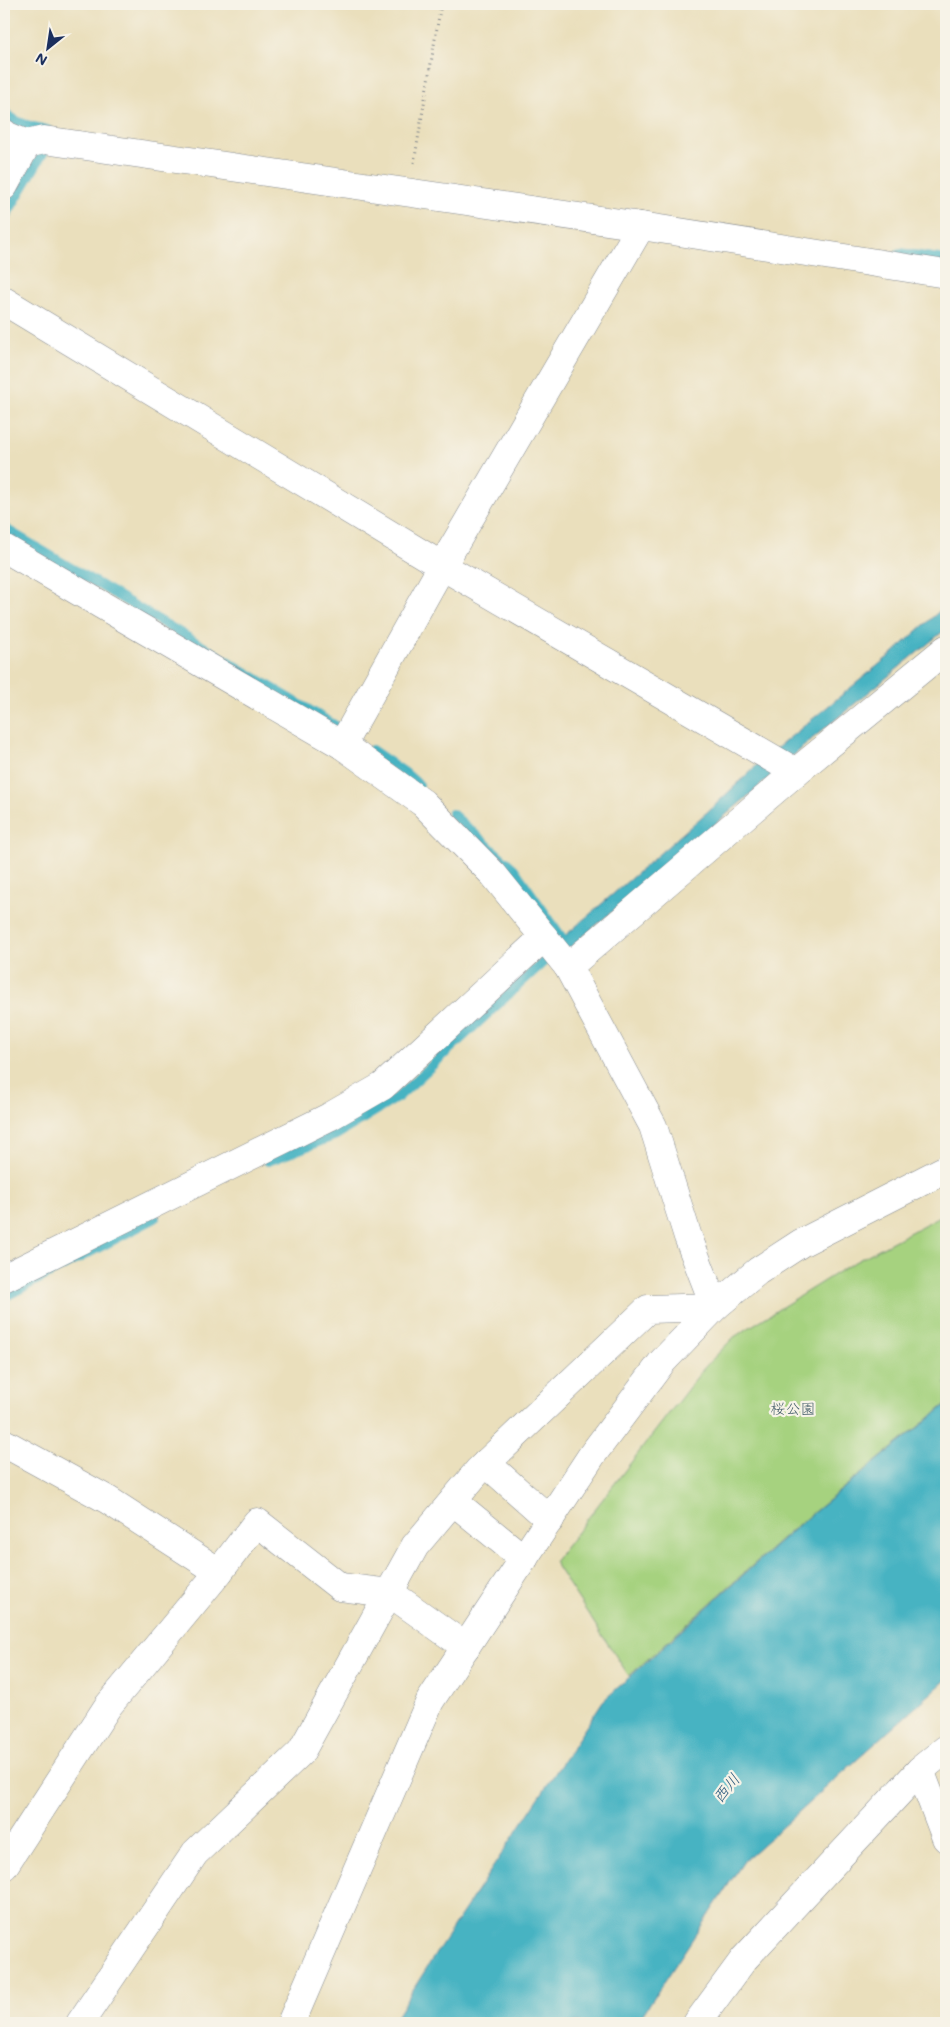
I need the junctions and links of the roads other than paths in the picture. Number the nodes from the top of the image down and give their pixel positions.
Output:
1 (15, 138) edge
2 (4, 186) edge
3 (640, 226) junction
4 (946, 274) edge
5 (4, 301) edge
6 (4, 548) edge
7 (442, 566) junction
8 (946, 649) edge
9 (342, 745) junction
10 (796, 772) junction
11 (544, 937) junction
12 (568, 967) junction
13 (946, 1169) edge
14 (4, 1278) edge
15 (715, 1307) junction
16 (4, 1443) edge
17 (486, 1463) junction
18 (453, 1501) junction
19 (550, 1520) junction
20 (524, 1558) junction
21 (220, 1572) junction
22 (390, 1593) junction
23 (466, 1647) junction
24 (946, 1749) edge
25 (920, 1770) junction
26 (946, 1838) edge
27 (4, 1866) edge
28 (80, 2023) edge
29 (291, 2023) edge
30 (697, 2023) edge

1 - 2 street
1 - 3 street
3 - 4 street
3 - 7 street
5 - 7 street
6 - 9 street
7 - 9 street
7 - 10 street
8 - 10 street
9 - 11 street
10 - 12 street
11 - 12 street
11 - 14 street
12 - 15 street
13 - 15 street
15 - 17 street
15 - 19 street
16 - 21 street
17 - 18 street
17 - 19 street
18 - 20 street
18 - 22 street
19 - 20 street
20 - 23 street
21 - 22 street
21 - 27 street
22 - 23 street
22 - 28 street
23 - 29 street
24 - 25 street
25 - 26 street
25 - 30 street

